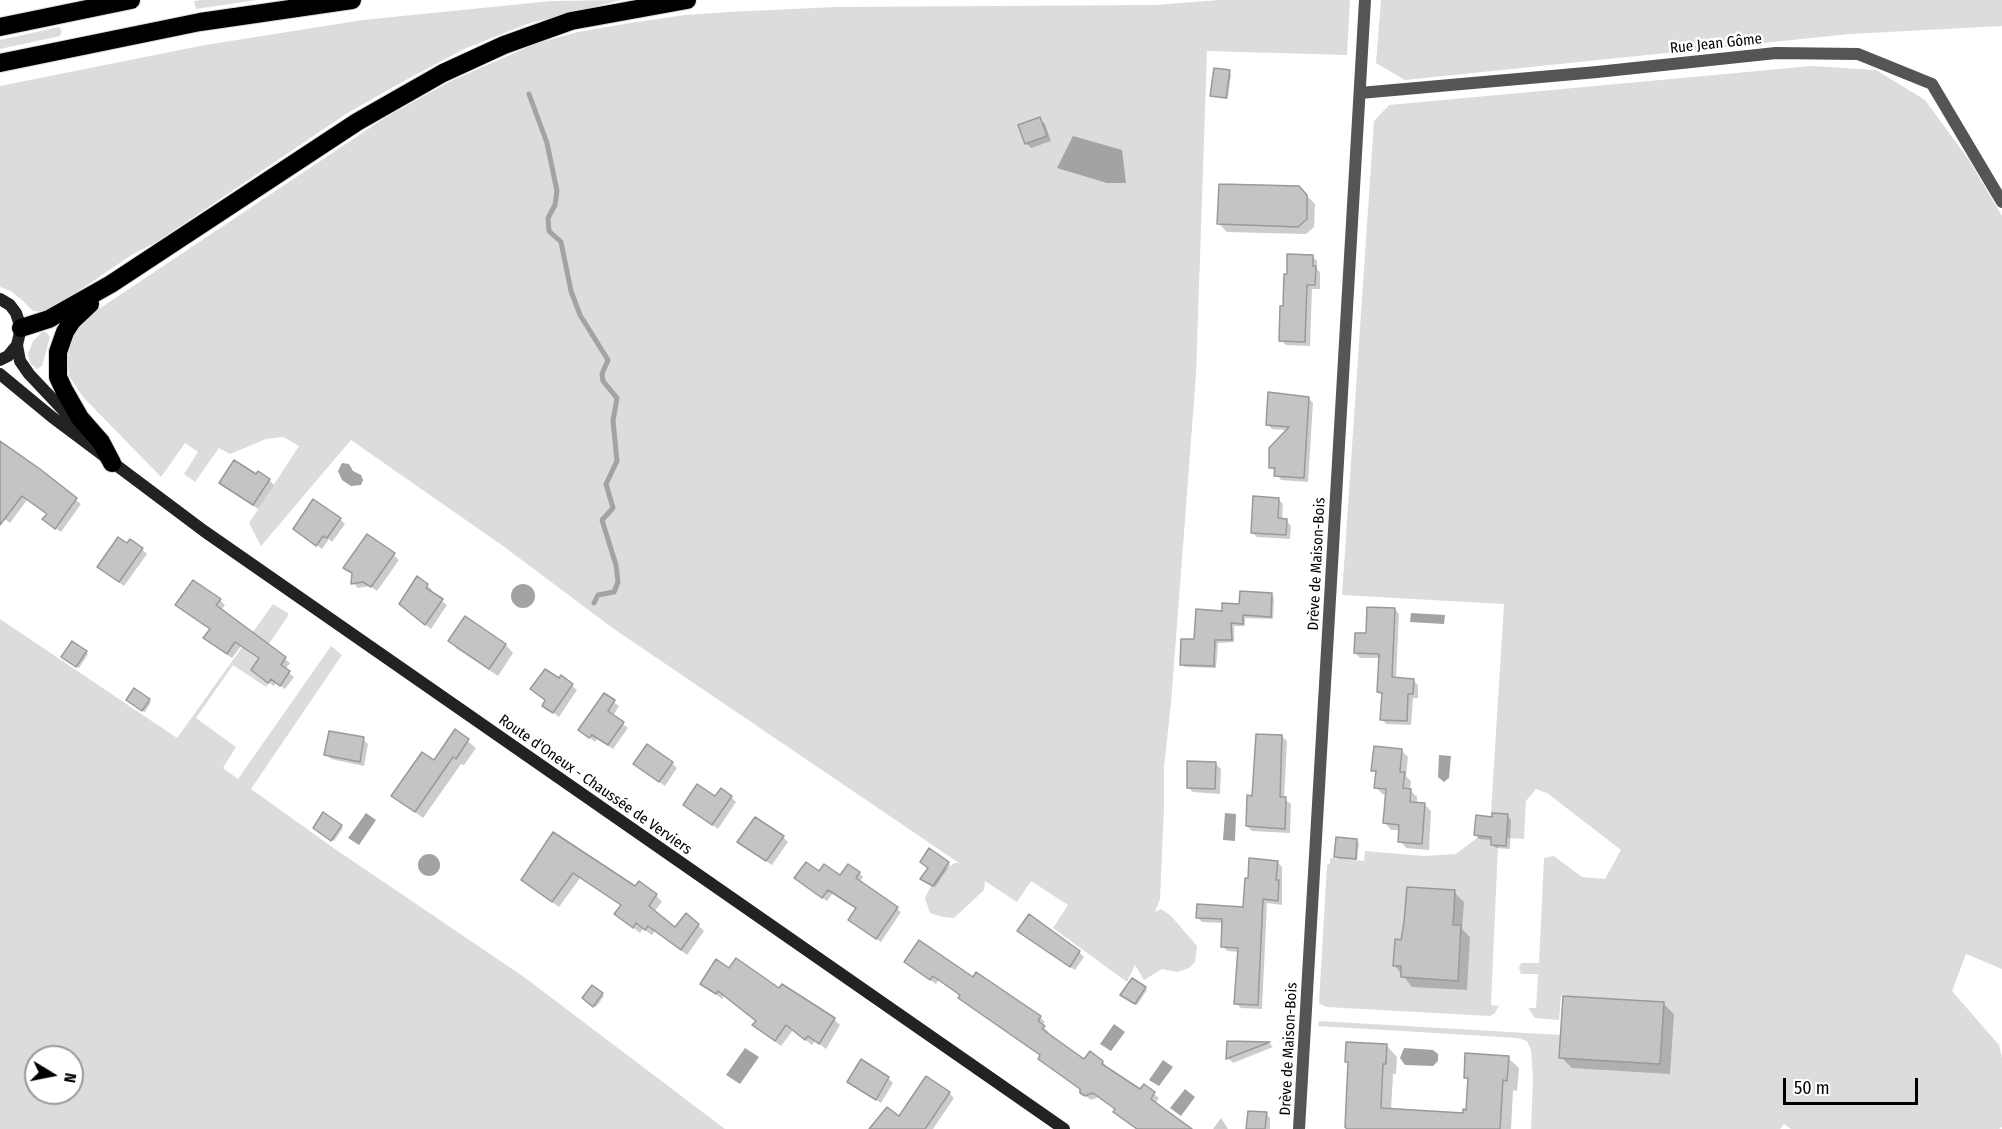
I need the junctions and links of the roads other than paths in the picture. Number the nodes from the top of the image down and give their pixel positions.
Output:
1 (131, 0) edge
2 (352, 0) edge
3 (687, 0) edge
4 (1365, 0) edge
5 (0, 27) edge
6 (0, 63) edge
7 (1360, 93) junction
8 (2002, 202) edge
9 (111, 284) junction
10 (0, 299) edge
11 (19, 337) junction
12 (4, 358) edge
13 (0, 374) edge
14 (112, 463) junction
15 (1064, 1129) edge
16 (1299, 1129) edge

1 - 5 highway
2 - 6 highway
3 - 9 highway
4 - 7 street, Drève de Maison-Bois
7 - 8 street, Rue Jean Gôme
7 - 16 street, Drève de Maison-Bois
9 - 11 highway
9 - 14 highway
10 - 11 main road
11 - 12 main road
11 - 14 main road
13 - 14 main road
14 - 15 main road, Route d'Oneux - Chaussée de Verviers

